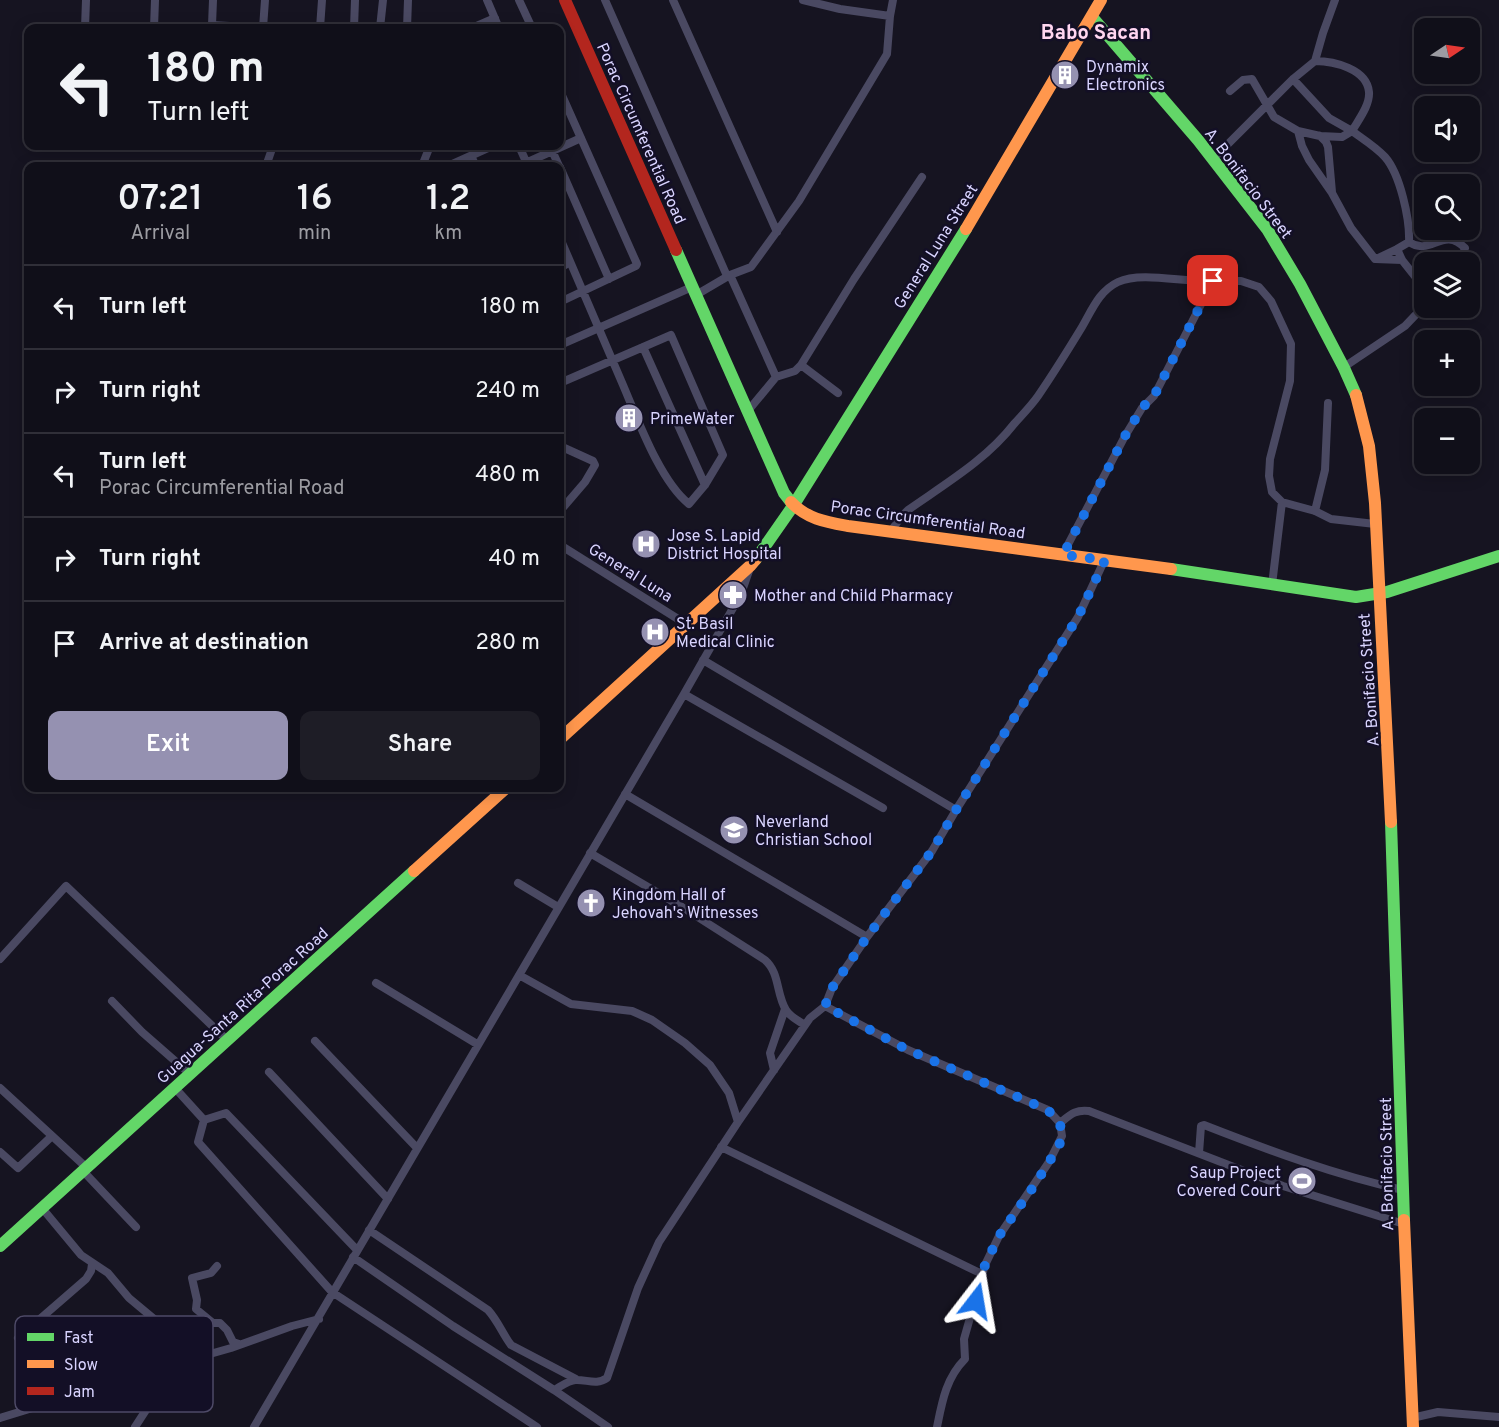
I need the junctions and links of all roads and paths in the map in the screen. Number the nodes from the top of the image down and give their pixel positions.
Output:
1 (86, 0) edge
2 (155, 0) edge
3 (213, 0) edge
4 (265, 0) edge
5 (322, 0) edge
6 (355, 0) edge
7 (383, 0) edge
8 (408, 0) edge
9 (487, 0) edge
10 (519, 0) edge
11 (565, 0) edge
12 (605, 0) edge
13 (673, 0) edge
14 (803, 0) edge
15 (892, 0) edge
16 (1101, 0) edge
17 (1335, 0) edge
18 (840, 4) edge
19 (890, 16) junction
20 (1092, 17) junction
21 (495, 18) junction
22 (84, 24) edge
23 (154, 24) edge
24 (212, 24) edge
25 (265, 24) edge
26 (320, 24) edge
27 (354, 24) edge
28 (380, 24) edge
29 (408, 24) edge
30 (481, 24) edge
31 (497, 24) edge
32 (530, 24) edge
33 (1316, 62) junction
34 (1293, 79) junction
35 (1230, 91) dead end
36 (564, 100) edge
37 (1266, 105) junction
38 (1298, 131) junction
39 (1352, 131) junction
40 (1320, 136) junction
41 (580, 138) junction
42 (564, 144) edge
43 (484, 150) edge
44 (548, 150) edge
45 (471, 156) junction
46 (1213, 159) junction
47 (457, 162) edge
48 (474, 162) edge
49 (529, 162) edge
50 (922, 177) dead end
51 (564, 178) edge
52 (1332, 193) junction
53 (777, 232) junction
54 (1409, 242) junction
55 (564, 248) edge
56 (1397, 249) junction
57 (1464, 252) edge
58 (1375, 260) junction
59 (1402, 260) junction
60 (570, 262) junction
61 (564, 266) edge
62 (1414, 275) edge
63 (729, 276) junction
64 (609, 279) junction
65 (1213, 281) junction
66 (583, 291) junction
67 (694, 291) junction
68 (564, 300) edge
69 (1414, 317) edge
70 (598, 327) junction
71 (564, 343) edge
72 (643, 347) junction
73 (612, 360) junction
74 (801, 365) junction
75 (1344, 367) junction
76 (776, 377) junction
77 (564, 381) edge
78 (838, 393) dead end
79 (1328, 404) dead end
80 (747, 412) junction
81 (564, 449) edge
82 (705, 485) junction
83 (1282, 502) junction
84 (793, 506) junction
85 (564, 507) edge
86 (1315, 511) junction
87 (1375, 524) junction
88 (891, 531) junction
89 (564, 548) edge
90 (1063, 555) junction
91 (1499, 556) edge
92 (1105, 560) junction
93 (751, 565) junction
94 (1272, 585) junction
95 (1379, 594) junction
96 (686, 624) junction
97 (703, 660) junction
98 (684, 694) junction
99 (564, 735) edge
100 (502, 792) edge
101 (625, 794) junction
102 (883, 808) dead end
103 (956, 810) junction
104 (590, 853) junction
105 (518, 883) dead end
106 (558, 907) junction
107 (867, 937) junction
108 (0, 959) edge
109 (519, 975) junction
110 (376, 983) dead end
111 (112, 1001) dead end
112 (825, 1006) junction
113 (785, 1010) junction
114 (805, 1025) junction
115 (227, 1040) junction
116 (315, 1041) dead end
117 (477, 1044) junction
118 (774, 1070) junction
119 (269, 1072) dead end
120 (190, 1074) junction
121 (0, 1088) edge
122 (174, 1088) junction
123 (204, 1120) junction
124 (738, 1122) junction
125 (1060, 1124) junction
126 (52, 1136) junction
127 (721, 1147) junction
128 (417, 1148) junction
129 (0, 1152) edge
130 (1199, 1153) junction
131 (85, 1169) junction
132 (1403, 1190) junction
133 (388, 1199) junction
134 (42, 1208) junction
135 (1404, 1224) junction
136 (136, 1227) dead end
137 (369, 1230) junction
138 (0, 1246) edge
139 (355, 1254) junction
140 (92, 1264) junction
141 (217, 1266) dead end
142 (982, 1274) junction
143 (332, 1292) junction
144 (43, 1316) edge
145 (151, 1316) edge
146 (203, 1316) edge
147 (319, 1319) junction
148 (213, 1323) edge
149 (239, 1344) junction
150 (213, 1352) edge
151 (576, 1379) junction
152 (554, 1390) junction
153 (20, 1412) edge
154 (145, 1412) edge
155 (1499, 1417) edge
156 (0, 1418) edge
157 (1412, 1423) edge
158 (135, 1427) edge
159 (254, 1427) edge
160 (537, 1427) edge
161 (608, 1427) edge
162 (937, 1427) edge

1 - 22 street
2 - 23 street
3 - 24 street
4 - 25 street
5 - 26 street
6 - 27 street
7 - 28 street
8 - 29 street
9 - 21 street
10 - 32 street
11 - 67 main road, Porac Circumferential Road
12 - 63 street
13 - 53 street
14 - 18 street
15 - 19 street
16 - 20 main road, General Luna Street
17 - 33 street
18 - 19 street
19 - 53 street
20 - 46 main road, A. Bonifacio Street
20 - 84 main road, General Luna Street
21 - 30 street
21 - 31 street
33 - 34 street
33 - 39 street
34 - 37 street
34 - 39 street
35 - 37 street
36 - 41 street
37 - 38 street
37 - 46 street
38 - 40 street
38 - 52 street
39 - 40 street
39 - 54 street
40 - 52 street
41 - 42 street
41 - 64 street
43 - 45 street
44 - 49 street
45 - 47 street
45 - 48 street
46 - 75 main road, A. Bonifacio Street
50 - 74 street
51 - 64 street
52 - 58 street
53 - 63 street
54 - 56 street
54 - 57 street
55 - 60 street
56 - 58 street
56 - 59 street
58 - 59 street
59 - 62 street
60 - 61 street
60 - 66 street
63 - 67 street
63 - 76 street
64 - 66 street
65 - 83 street
65 - 88 street
65 - 90 street
66 - 68 street
66 - 70 street
67 - 70 street
67 - 80 main road, Porac Circumferential Road
69 - 75 street
70 - 71 street
70 - 73 street
72 - 73 street
72 - 82 street
72 - 82 street
73 - 77 street
73 - 82 street
74 - 76 street
74 - 78 street
75 - 87 main road, A. Bonifacio Street
76 - 80 street
79 - 86 street
80 - 84 main road, Porac Circumferential Road
81 - 85 street
83 - 86 street
83 - 94 street
84 - 88 main road, Porac Circumferential Road
84 - 93 main road
86 - 87 street
87 - 95 main road, A. Bonifacio Street
88 - 90 main road, Porac Circumferential Road
89 - 96 street, General Luna
90 - 92 main road, Porac Circumferential Road
91 - 95 main road, Porac Circumferential Road
92 - 94 main road, Porac Circumferential Road
92 - 103 street
93 - 96 main road
93 - 97 street
94 - 95 main road, Porac Circumferential Road
95 - 132 main road, A. Bonifacio Street
96 - 99 main road
97 - 98 street
97 - 103 street
98 - 101 street
98 - 102 street
100 - 115 main road, Guagua-Santa Rita-Porac Road
101 - 104 street
101 - 107 street
103 - 107 street
104 - 106 street
104 - 113 street
105 - 106 street
106 - 109 street
107 - 112 street
108 - 115 street
109 - 117 street
109 - 124 street
110 - 117 street
111 - 120 street
112 - 114 street
112 - 125 street
113 - 114 street
113 - 118 street
114 - 118 street
115 - 120 main road, Guagua-Santa Rita-Porac Road
116 - 128 street
117 - 128 street
118 - 124 street
119 - 133 street
120 - 122 main road, Guagua-Santa Rita-Porac Road
121 - 126 street
122 - 123 street
122 - 131 main road, Guagua-Santa Rita-Porac Road
123 - 139 street
123 - 143 street
124 - 127 street
125 - 130 street
125 - 142 street
126 - 129 street
126 - 131 street
127 - 142 street
127 - 151 street
128 - 133 street
130 - 132 street
130 - 135 street
131 - 134 main road, Guagua-Santa Rita-Porac Road
131 - 136 street
132 - 135 main road, A. Bonifacio Street
133 - 137 street
134 - 138 main road, Guagua-Santa Rita-Porac Road
134 - 140 street
135 - 157 main road, A. Bonifacio Street
137 - 139 street
137 - 151 street
139 - 143 street
139 - 152 street
140 - 144 street
140 - 145 street
141 - 146 street
142 - 162 street
143 - 147 street
143 - 160 street
147 - 149 street
147 - 159 street
148 - 149 street
149 - 150 street
151 - 152 street
152 - 161 street
153 - 156 street
154 - 158 street
155 - 157 street

